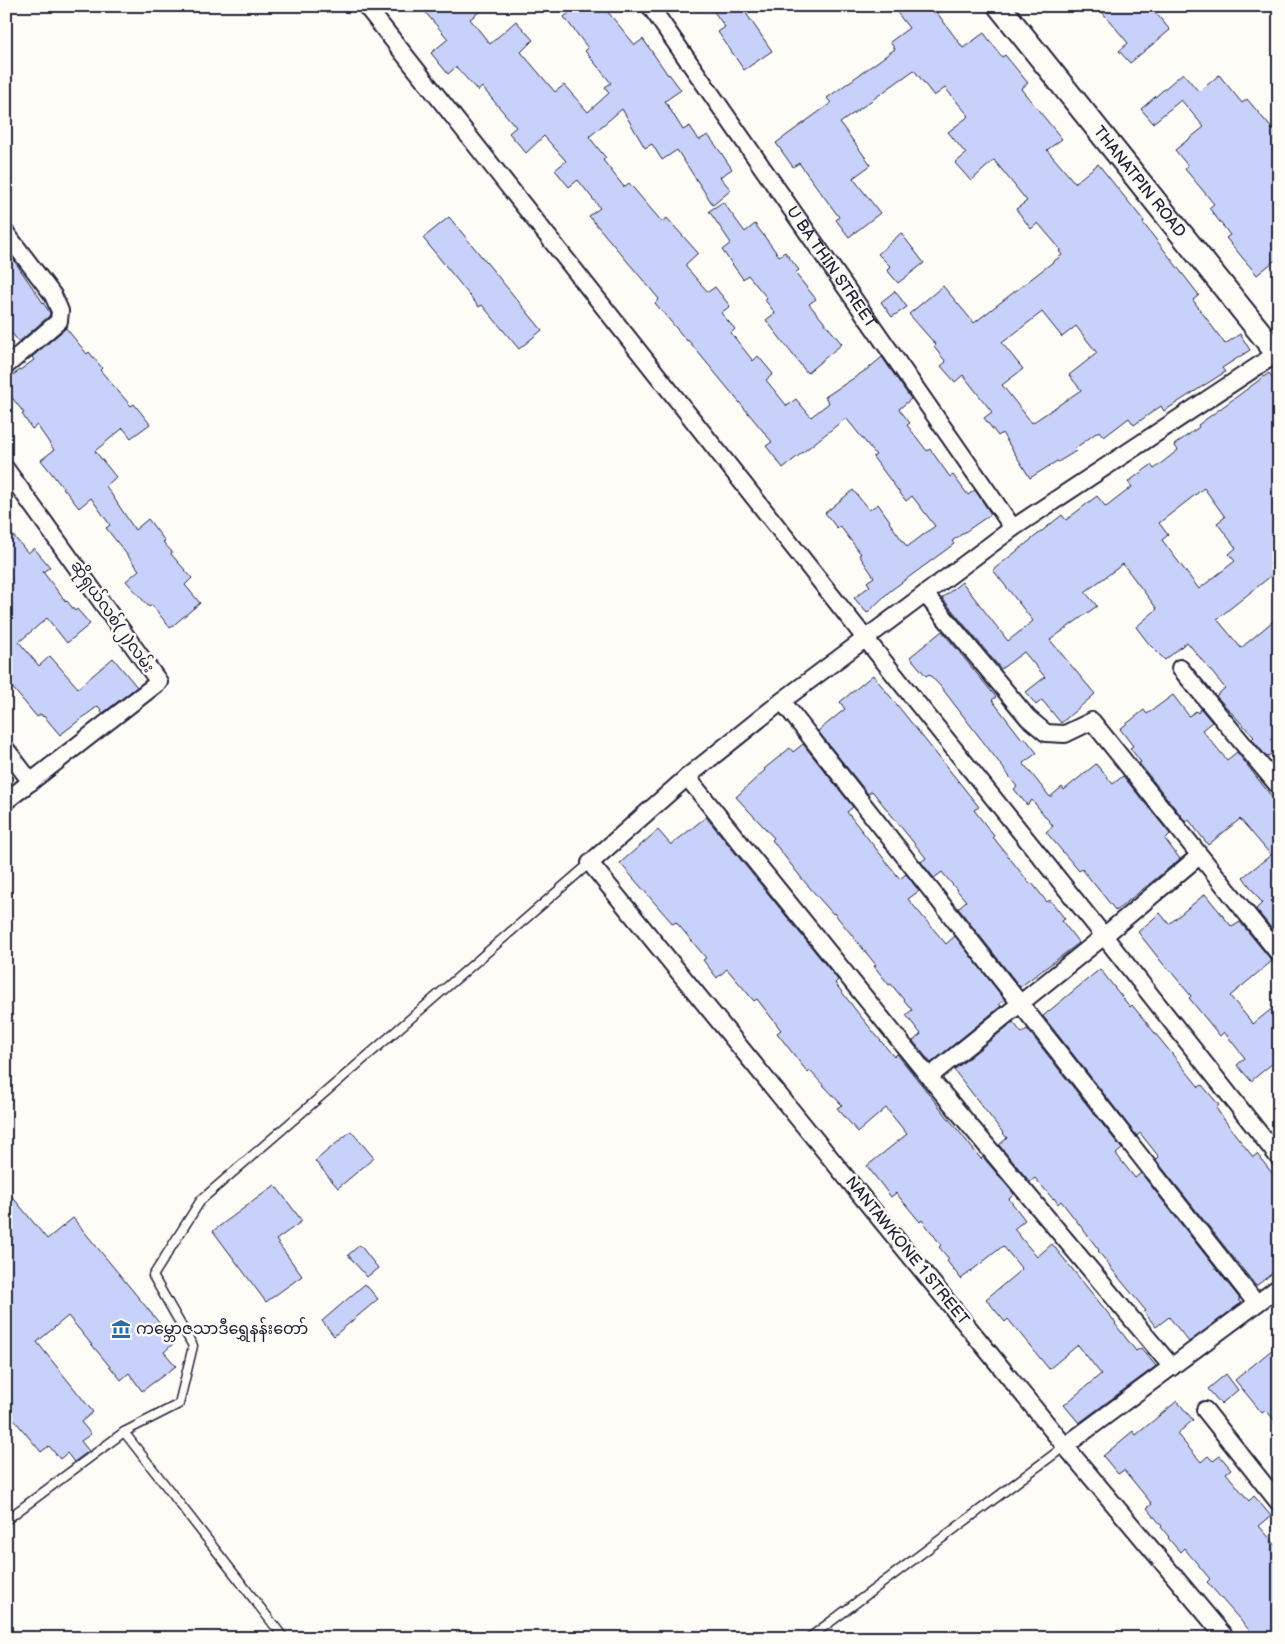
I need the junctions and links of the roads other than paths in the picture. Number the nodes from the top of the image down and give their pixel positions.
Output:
1 (366, 6) edge
2 (650, 6) edge
3 (999, 6) edge
4 (6, 233) edge
5 (1278, 354) edge
6 (6, 366) edge
7 (6, 469) edge
8 (1013, 528) junction
9 (925, 594) junction
10 (865, 638) junction
11 (1180, 668) dead end
12 (782, 701) junction
13 (6, 749) edge
14 (687, 777) junction
15 (31, 782) junction
16 (1279, 787) edge
17 (6, 801) edge
18 (1199, 856) junction
19 (590, 862) junction
20 (1104, 936) junction
21 (1279, 954) edge
22 (1019, 1003) junction
23 (929, 1077) junction
24 (1279, 1158) edge
25 (1279, 1287) edge
26 (1256, 1304) junction
27 (1172, 1367) junction
28 (1205, 1410) dead end
29 (124, 1432) junction
30 (1065, 1446) junction
31 (1279, 1503) edge
32 (6, 1520) edge
33 (284, 1638) edge
34 (810, 1638) edge
35 (1226, 1638) edge

1 - 10 street
2 - 8 street, U BA THIN STREET
3 - 5 main road, THANATPIN ROAD
4 - 6 street
5 - 8 street
7 - 15 street, ဆိုရှယ်လစ်(၂)လမ်း
8 - 9 street
9 - 10 street
9 - 18 street
10 - 12 street
10 - 20 street
11 - 16 street
12 - 14 street
12 - 22 street
13 - 15 street
14 - 19 street
14 - 23 street
15 - 17 street, ဆိုရှယ်လစ်(၂)လမ်း
18 - 20 street
18 - 21 street
19 - 29 lane
19 - 30 street, NANTAWKONE 1 STREET
20 - 22 street
20 - 24 street
22 - 23 street
22 - 26 street
23 - 27 street
25 - 26 street
26 - 27 street
27 - 30 street
28 - 31 street
29 - 32 lane
29 - 33 lane
30 - 34 lane
30 - 35 street, NANTAWKONE 1 STREET

